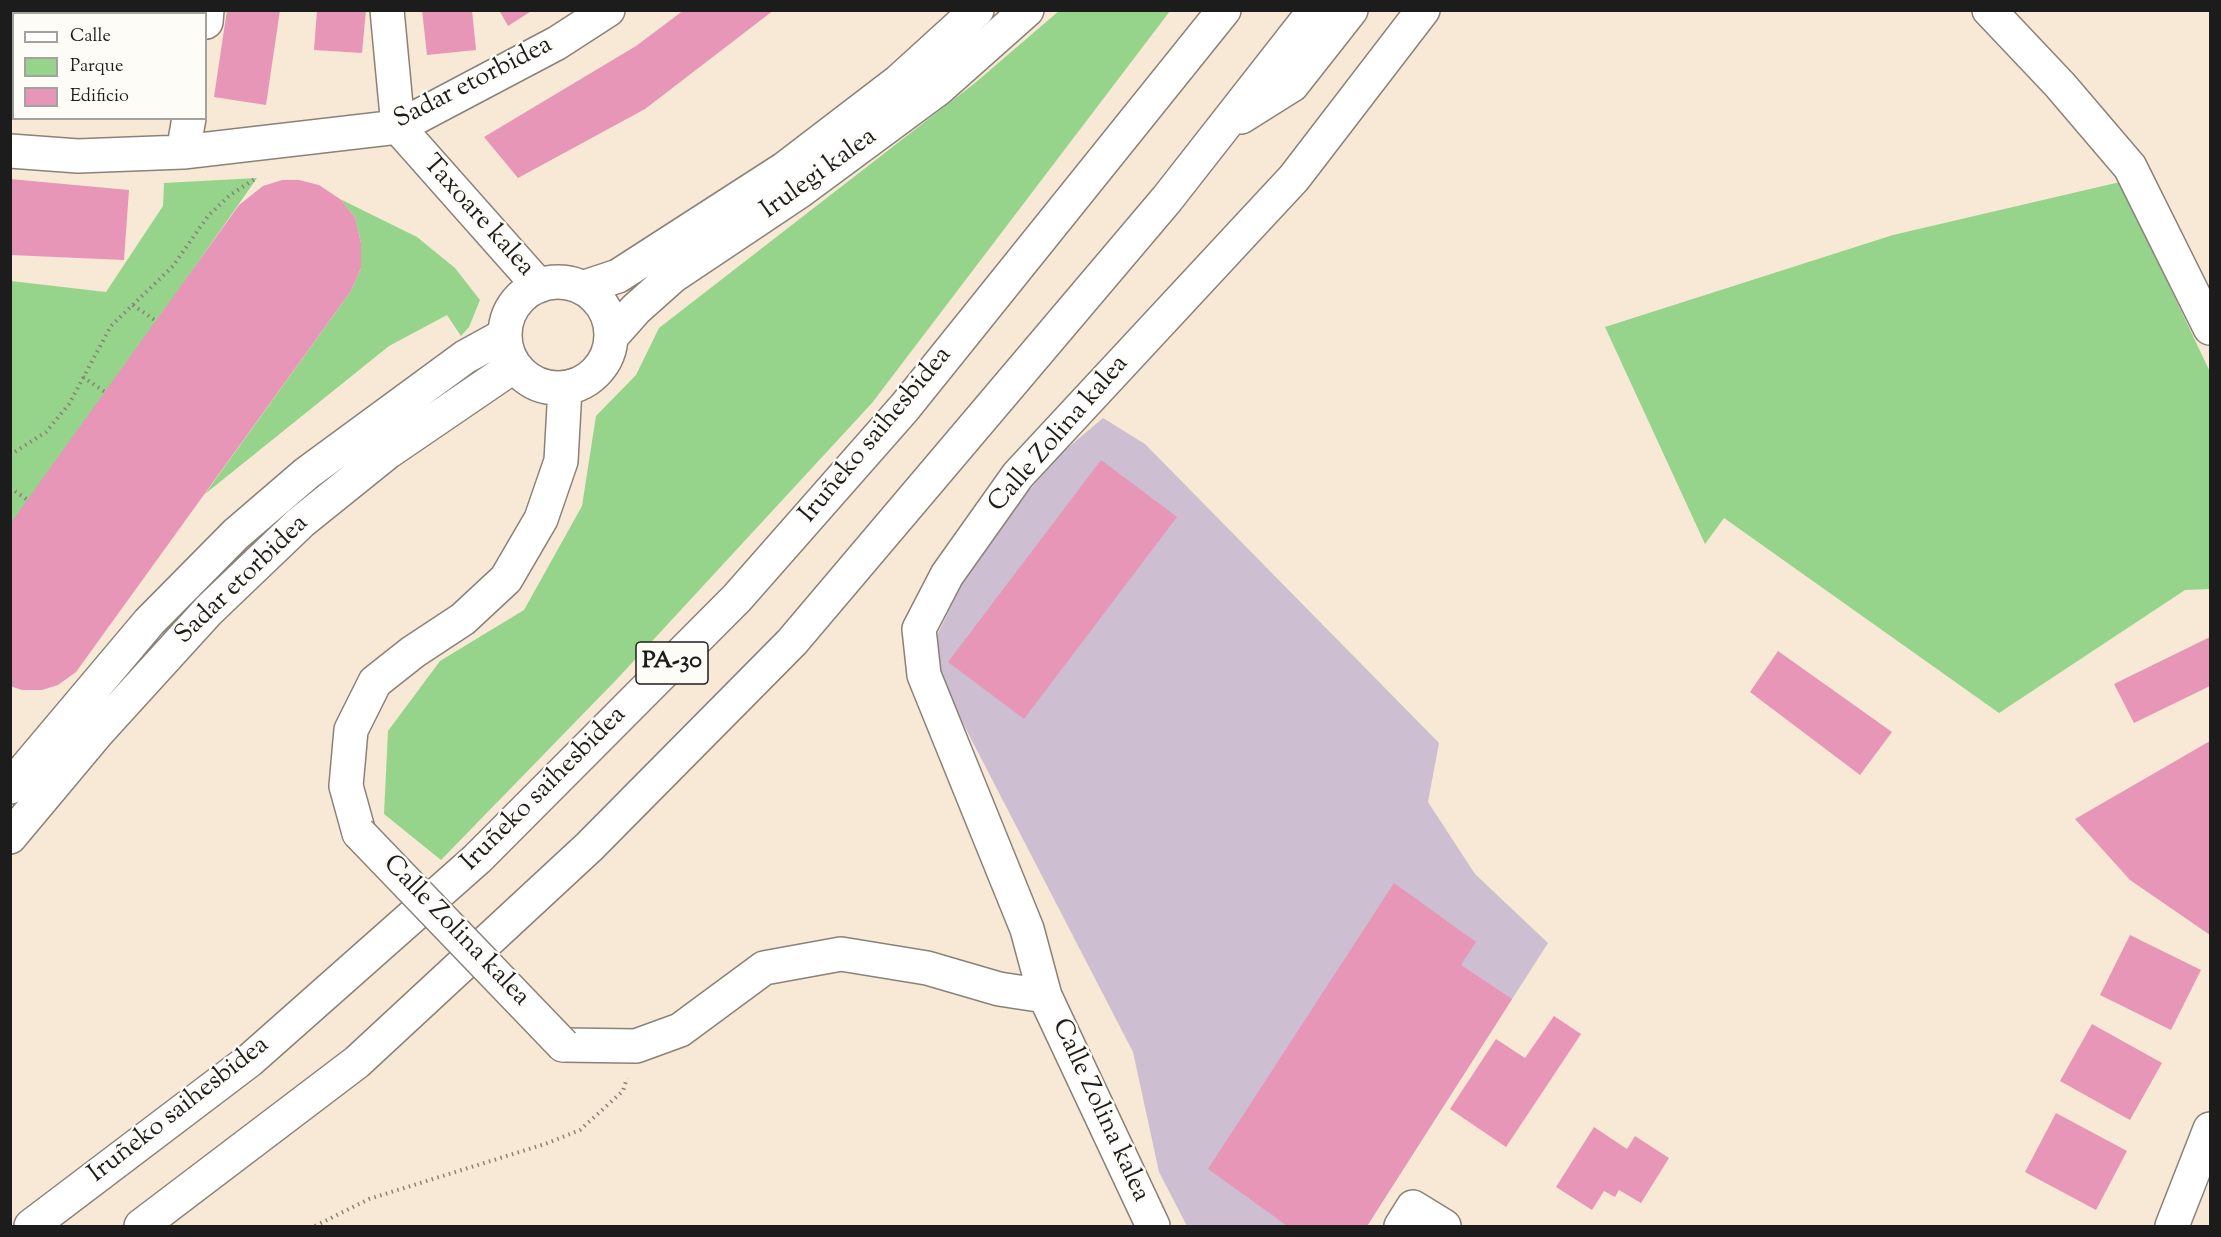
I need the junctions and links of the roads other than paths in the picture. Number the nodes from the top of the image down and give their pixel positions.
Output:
1 (387, 10) edge
2 (608, 10) edge
3 (977, 10) edge
4 (1027, 10) edge
5 (1315, 10) edge
6 (1352, 10) edge
7 (1423, 10) edge
8 (1989, 10) edge
9 (1216, 19) edge
10 (189, 120) edge
11 (398, 127) junction
12 (1221, 129) junction
13 (10, 152) edge
14 (183, 152) junction
15 (539, 286) junction
16 (582, 288) junction
17 (2211, 328) edge
18 (505, 335) junction
19 (612, 336) junction
20 (514, 366) junction
21 (565, 388) junction
22 (10, 787) edge
23 (10, 837) edge
24 (1045, 996) junction
25 (2211, 1129) edge
26 (33, 1226) edge
27 (141, 1227) edge
28 (1153, 1227) edge
29 (1401, 1227) edge
30 (1444, 1227) edge
31 (2172, 1227) edge

1 - 11 main road
2 - 11 main road, Sadar etorbidea
3 - 16 main road, Irulegi kalea
4 - 19 main road, Irulegi kalea
5 - 12 main road, PA-30
6 - 12 main road
7 - 24 main road, Calle Zolina kalea
8 - 17 main road
9 - 26 main road, Iruñeko saihesbidea / PA-30
10 - 14 main road
11 - 14 main road, Sadar etorbidea
11 - 15 main road, Taxoare kalea
12 - 27 main road, PA-30
13 - 14 main road, Sadar etorbidea
15 - 16 main road
15 - 18 main road
16 - 19 main road
18 - 20 main road
18 - 22 main road, Sadar etorbidea
19 - 21 main road
20 - 21 main road
20 - 23 main road, Sadar etorbidea
21 - 24 main road, Calle Zolina kalea, bridge
24 - 28 main road, Calle Zolina kalea
25 - 31 main road
29 - 30 main road

